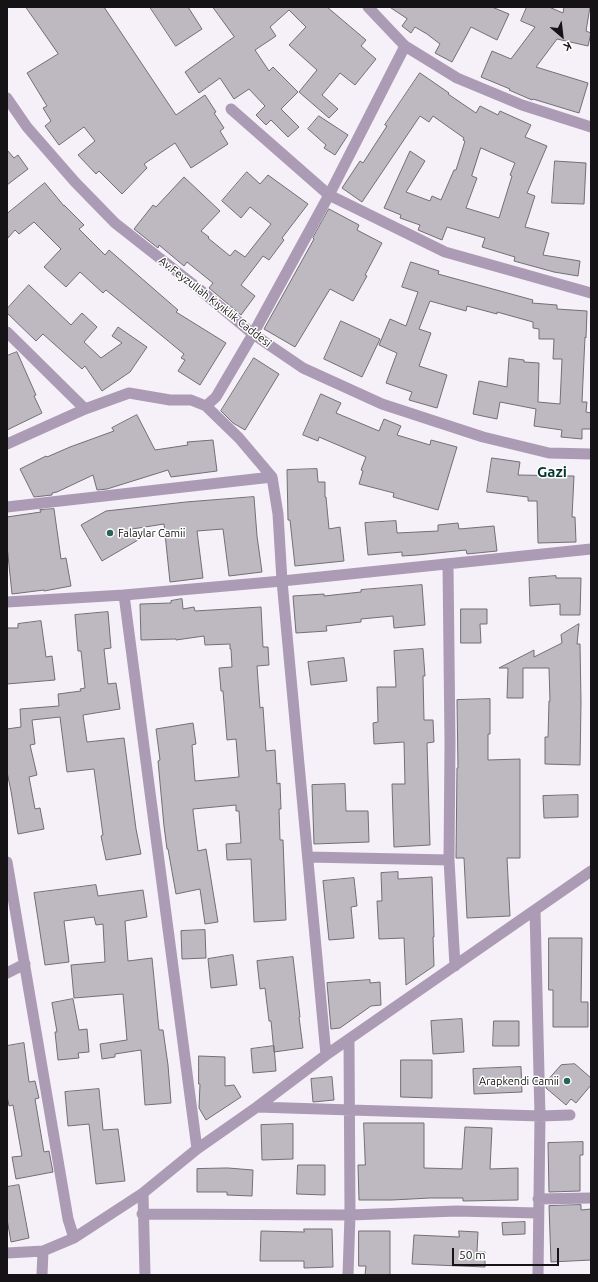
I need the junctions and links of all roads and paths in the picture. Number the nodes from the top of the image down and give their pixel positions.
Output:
1 (368, 7) edge
2 (406, 46) junction
3 (7, 98) edge
4 (232, 109) dead end
5 (591, 127) edge
6 (330, 195) junction
7 (591, 293) edge
8 (7, 332) edge
9 (253, 334) junction
10 (206, 406) junction
11 (85, 409) junction
12 (7, 444) edge
13 (591, 454) edge
14 (272, 477) junction
15 (7, 507) edge
16 (591, 549) edge
17 (448, 564) junction
18 (282, 581) junction
19 (124, 595) junction
20 (7, 602) edge
21 (308, 857) junction
22 (449, 860) junction
23 (7, 862) edge
24 (591, 871) edge
25 (535, 910) junction
26 (25, 964) junction
27 (455, 966) junction
28 (7, 973) edge
29 (348, 1040) junction
30 (326, 1055) junction
31 (257, 1107) junction
32 (349, 1110) junction
33 (570, 1115) dead end
34 (540, 1116) junction
35 (196, 1149) junction
36 (142, 1193) junction
37 (591, 1198) edge
38 (538, 1199) junction
39 (538, 1213) junction
40 (142, 1214) junction
41 (350, 1215) junction
42 (74, 1238) junction
43 (43, 1251) junction
44 (7, 1253) edge
45 (42, 1275) edge
46 (145, 1275) edge
47 (348, 1275) edge
48 (538, 1275) edge

1 - 2 street
2 - 5 street
2 - 6 street
3 - 9 street, Av.Feyzullah Kıyıklık Caddesi
4 - 6 street
6 - 7 street
6 - 9 street
8 - 11 street
9 - 10 street
9 - 13 street, Av.Feyzullah Kıyıklık Caddesi
10 - 11 street
10 - 14 street
11 - 12 street
14 - 15 street
14 - 18 street
16 - 17 street
17 - 18 street
17 - 22 street
18 - 19 street
18 - 21 street
19 - 20 street
19 - 35 street
21 - 22 street
21 - 30 street
22 - 27 street
23 - 26 street
24 - 25 street
25 - 27 street
25 - 34 street
26 - 28 street
26 - 42 street
27 - 29 street
29 - 30 street
29 - 32 street
30 - 31 street
31 - 32 street
31 - 35 street
32 - 34 street
32 - 41 street
33 - 34 street
34 - 38 street
35 - 36 street
36 - 40 street
36 - 42 street
37 - 38 street
38 - 39 street
39 - 41 street
39 - 48 street
40 - 41 street
40 - 46 street
41 - 47 street
42 - 43 street
43 - 44 street
43 - 45 street

